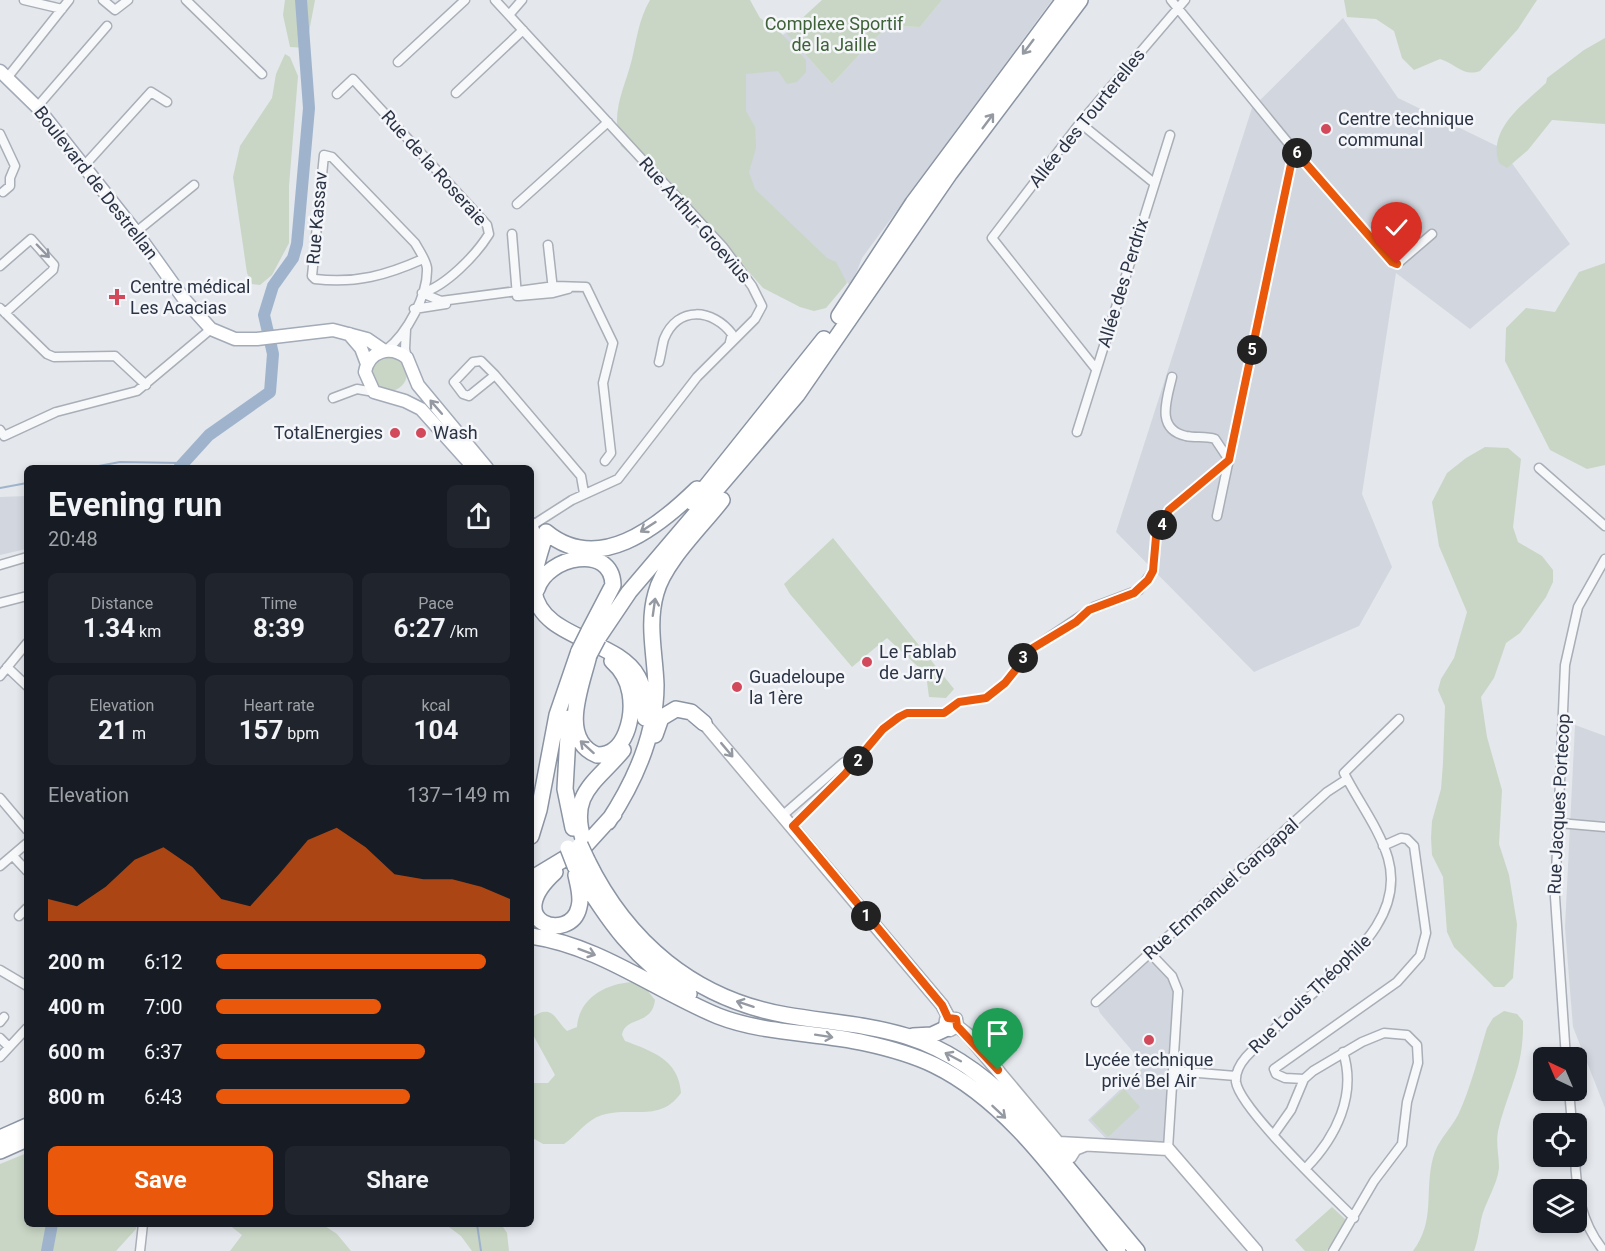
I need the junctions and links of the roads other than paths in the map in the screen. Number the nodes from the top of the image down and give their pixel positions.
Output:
1 (24, 0) edge
2 (69, 0) edge
3 (103, 0) edge
4 (128, 0) edge
5 (186, 0) edge
6 (465, 0) edge
7 (495, 0) edge
8 (522, 0) edge
9 (1058, 0) edge
10 (1064, 0) edge
11 (1080, 0) edge
12 (1086, 0) edge
13 (1171, 0) edge
14 (1185, 0) edge
15 (1178, 8) junction
16 (62, 9) junction
17 (508, 15) junction
18 (107, 26) dead end
19 (1043, 27) junction
20 (523, 30) junction
21 (1040, 53) junction
22 (398, 62) dead end
23 (2, 73) edge
24 (262, 74) dead end
25 (456, 93) dead end
26 (337, 94) dead end
27 (166, 102) dead end
28 (37, 107) junction
29 (608, 122) junction
30 (1080, 123) junction
31 (0, 134) edge
32 (1170, 135) dead end
33 (1294, 150) junction
34 (83, 167) junction
35 (1154, 183) junction
36 (194, 184) dead end
37 (3, 192) dead end
38 (517, 204) dead end
39 (136, 232) junction
40 (512, 234) dead end
41 (1432, 234) dead end
42 (548, 245) dead end
43 (423, 259) junction
44 (0, 266) edge
45 (882, 272) junction
46 (553, 290) junction
47 (422, 293) junction
48 (517, 293) junction
49 (414, 309) junction
50 (3, 310) edge
51 (406, 328) junction
52 (211, 329) junction
53 (349, 334) junction
54 (730, 343) junction
55 (385, 350) junction
56 (407, 358) junction
57 (659, 362) dead end
58 (367, 364) junction
59 (1096, 369) junction
60 (412, 372) junction
61 (495, 375) junction
62 (1172, 377) dead end
63 (146, 385) junction
64 (374, 392) junction
65 (392, 396) junction
66 (333, 398) dead end
67 (765, 414) junction
68 (0, 430) edge
69 (1077, 432) dead end
70 (1229, 460) junction
71 (605, 461) dead end
72 (471, 465) edge
73 (484, 465) edge
74 (1539, 468) dead end
75 (584, 494) junction
76 (1217, 516) dead end
77 (536, 524) edge
78 (1605, 526) edge
79 (24, 558) edge
80 (1605, 559) edge
81 (562, 563) junction
82 (0, 565) edge
83 (534, 569) edge
84 (534, 571) edge
85 (534, 591) edge
86 (24, 597) edge
87 (0, 603) edge
88 (534, 608) edge
89 (593, 634) junction
90 (24, 647) edge
91 (584, 653) junction
92 (613, 655) junction
93 (7, 667) junction
94 (0, 676) edge
95 (24, 683) edge
96 (564, 694) junction
97 (1399, 719) dead end
98 (704, 723) joint
99 (870, 747) junction
100 (1347, 779) junction
101 (0, 798) edge
102 (782, 816) junction
103 (608, 822) junction
104 (1559, 823) junction
105 (24, 826) edge
106 (534, 826) edge
107 (793, 826) junction
108 (1605, 827) edge
109 (24, 846) edge
110 (1383, 846) junction
111 (580, 853) junction
112 (13, 856) junction
113 (0, 866) edge
114 (24, 869) edge
115 (534, 877) edge
116 (24, 911) edge
117 (19, 916) dead end
118 (534, 937) edge
119 (1150, 953) junction
120 (0, 970) edge
121 (24, 984) edge
122 (1096, 1002) dead end
123 (951, 1024) junction
124 (766, 1027) junction
125 (24, 1031) edge
126 (905, 1036) junction
127 (0, 1038) edge
128 (9, 1047) junction
129 (1565, 1047) edge
130 (1343, 1052) junction
131 (0, 1057) edge
132 (1174, 1071) junction
133 (1236, 1076) junction
134 (1304, 1079) junction
135 (24, 1131) edge
136 (1274, 1134) junction
137 (0, 1137) edge
138 (1059, 1143) junction
139 (1089, 1144) junction
140 (1168, 1149) junction
141 (0, 1151) edge
142 (1070, 1157) junction
143 (1575, 1167) edge
144 (1306, 1168) junction
145 (1354, 1218) junction
146 (143, 1227) edge
147 (140, 1251) edge
148 (1118, 1251) edge
149 (1139, 1251) edge
150 (1256, 1251) edge
151 (1333, 1251) edge
152 (1604, 1251) edge

1 - 16 street
2 - 16 street
3 - 4 street
5 - 24 street
6 - 22 street
7 - 17 street, Rue Arthur Groevius
8 - 17 street
9 - 19 highway
10 - 19 highway
11 - 21 highway
12 - 21 street
13 - 15 street
14 - 15 street, Allée des Tourterelles
15 - 30 street, Allée des Tourterelles
15 - 33 street
16 - 23 street
17 - 20 street, Rue Arthur Groevius
18 - 28 street
19 -> 67 highway
20 - 25 street
20 - 29 street, Rue Arthur Groevius
45 -> 21 highway
23 - 28 main road, Boulevard de Destrellan
26 - 47 street, Rue de la Roseraie
27 - 34 street
28 - 34 main road, Boulevard de Destrellan
29 - 38 street
29 - 54 street, Rue Arthur Groevius
30 - 35 street
30 - 59 street, Allée des Tourterelles
31 - 37 street
32 - 35 street, Allée des Perdrix
33 - 41 street
33 - 70 street
34 - 39 main road, Boulevard de Destrellan
35 - 59 street, Allée des Perdrix
36 - 39 street
39 - 52 main road, Boulevard de Destrellan
40 - 48 street
42 - 46 street
43 - 43 street, Rue Kassav
43 - 47 street
44 -> 50 street
45 - 89 highway
103 -> 45 highway
46 - 48 street
46 - 71 street
47 - 48 street
47 - 49 street
48 - 49 street
49 - 51 street
50 - 63 street
51 - 55 street
51 - 56 street
52 - 53 main road, Boulevard de Destrellan
52 - 63 street
53 - 55 main road, Boulevard de Destrellan
53 - 58 main road
54 - 57 street
54 - 75 street, Rue Arthur Groevius
55 - 56 main road
55 - 58 main road
56 - 60 main road
58 - 64 main road
59 - 69 street, Allée des Perdrix
60 - 65 main road
73 -> 60 main road
61 - 61 street
61 - 75 street
62 - 70 street
63 - 68 street
64 - 65 main road
64 - 66 street
65 - 72 main road
67 -> 77 highway
67 - 89 highway
70 - 76 street
70 - 99 street
74 - 78 street
75 - 77 street, Rue Arthur Groevius
77 - 83 highway
79 - 82 street
80 - 104 street, Rue Jacques Portecop
81 - 84 highway
81 - 88 highway
81 - 89 highway
85 - 88 highway
86 - 87 street
88 -> 91 highway
88 - 92 highway
89 - 91 highway, bridge
90 - 93 street
91 - 96 highway
91 - 111 highway
92 - 103 highway
92 - 111 highway
93 - 94 street
93 - 95 street
96 - 106 highway
96 - 111 highway
97 - 100 street
98 -> 102 main road
98 - 103 highway
99 - 102 street
99 - 107 street
100 - 110 street, Rue Louis Théophile
100 - 119 street, Rue Emmanuel Gangapal
101 - 105 street
102 - 107 main road
103 - 111 highway
104 - 108 street
104 - 129 street, Rue Jacques Portecop
107 - 123 main road
109 - 112 street
110 - 133 street, Rue Louis Théophile
110 - 134 street
111 - 115 highway
111 - 124 highway
126 -> 111 highway
112 - 113 street
112 - 114 street
116 - 117 street
118 -> 124 highway
119 - 122 street, Rue Emmanuel Gangapal
119 - 132 street
120 - 121 street
123 - 126 highway
123 - 138 main road
124 -> 148 highway
125 - 128 street
149 -> 126 highway
127 - 128 street
128 - 131 street
130 - 134 street
130 - 144 street
130 - 145 street
132 - 133 street
132 - 140 street
133 - 136 street
134 - 136 street
135 - 137 highway
135 - 141 highway
136 - 144 street
138 - 139 main road
138 - 142 main road
139 - 140 main road
139 - 142 main road
140 - 150 main road
142 - 149 highway
143 - 152 street
144 - 145 street
145 - 151 street
146 - 147 street

